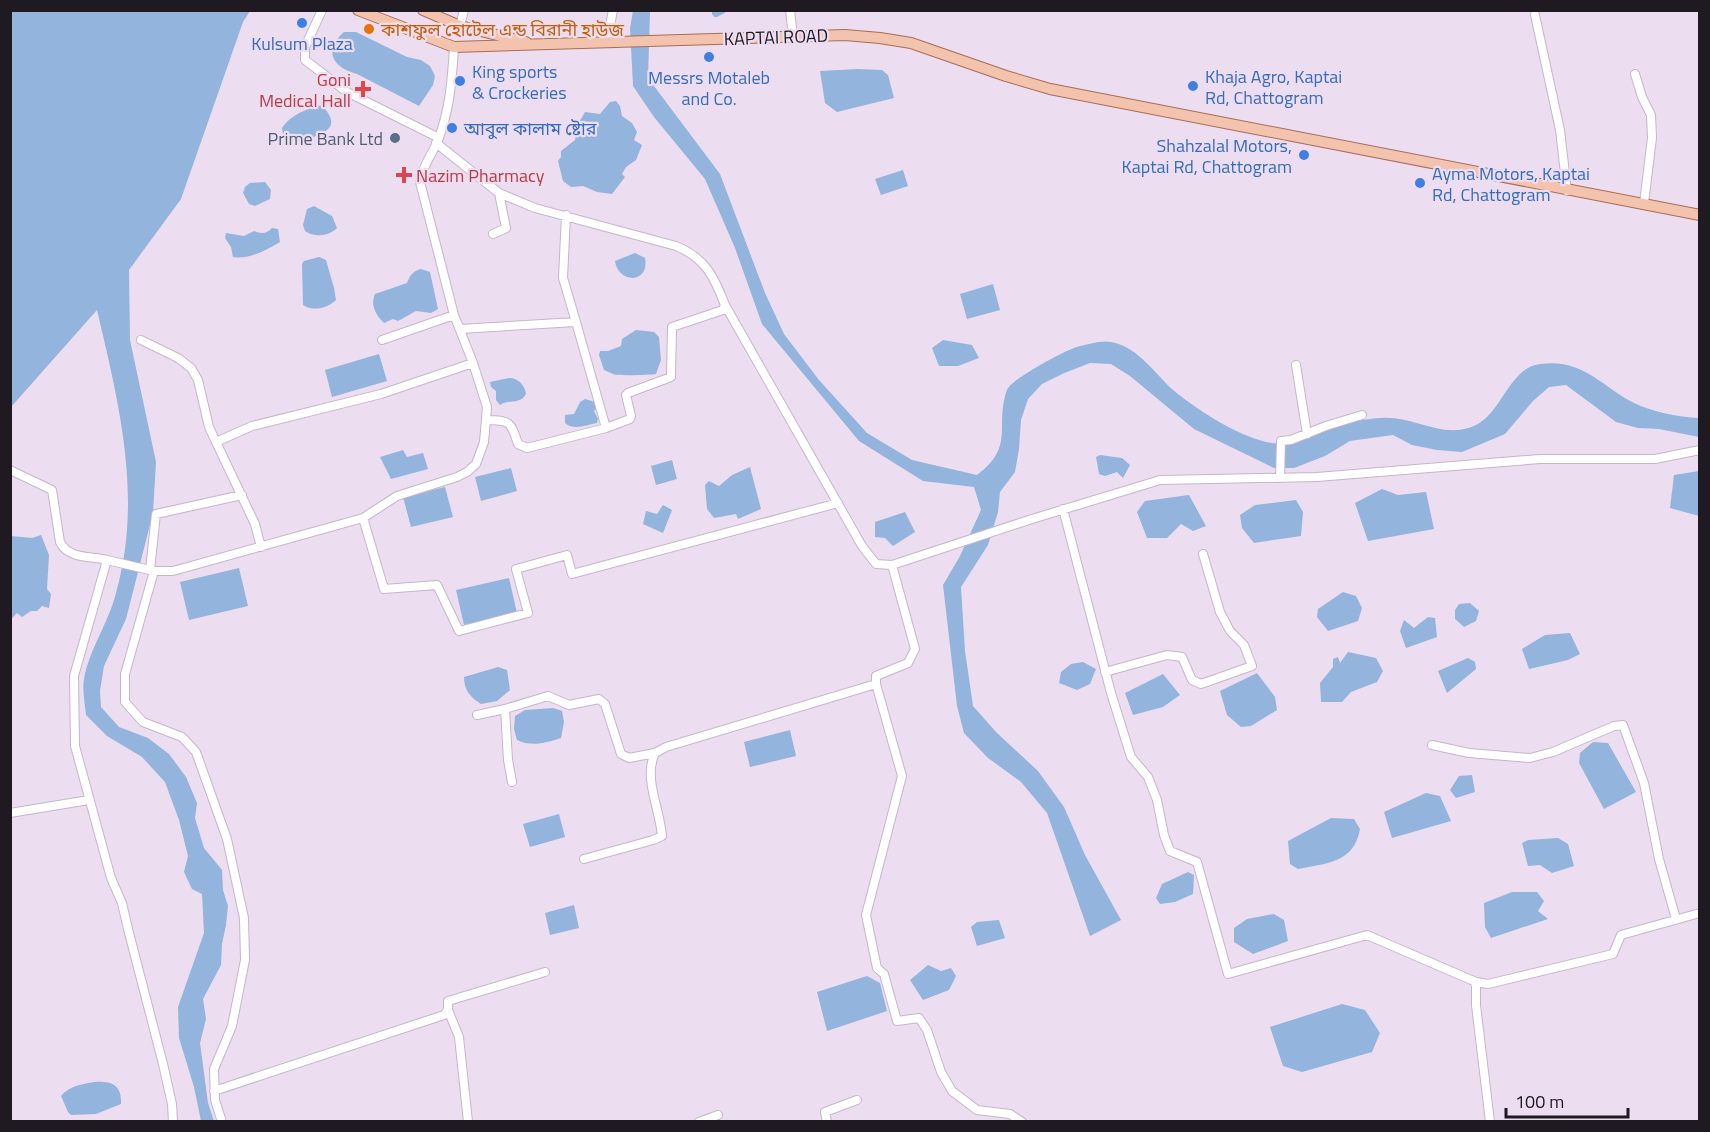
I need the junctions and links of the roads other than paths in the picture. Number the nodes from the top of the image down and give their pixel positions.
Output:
1 (322, 10) edge
2 (358, 10) edge
3 (423, 10) edge
4 (464, 10) edge
5 (613, 10) edge
6 (790, 10) edge
7 (1535, 15) dead end
8 (460, 26) junction
9 (793, 37) junction
10 (607, 42) junction
11 (540, 45) junction
12 (454, 47) junction
13 (1635, 74) dead end
14 (438, 141) junction
15 (1568, 191) junction
16 (499, 193) junction
17 (1644, 203) junction
18 (566, 215) junction
19 (1700, 215) edge
20 (493, 234) dead end
21 (726, 305) junction
22 (454, 315) junction
23 (576, 322) junction
24 (460, 329) junction
25 (141, 340) dead end
26 (382, 340) dead end
27 (473, 363) junction
28 (1296, 365) dead end
29 (1362, 415) dead end
30 (486, 420) junction
31 (606, 428) junction
32 (1307, 434) junction
33 (216, 442) junction
34 (1700, 450) edge
35 (10, 470) edge
36 (1280, 474) junction
37 (242, 495) junction
38 (838, 503) junction
39 (1063, 509) junction
40 (363, 518) junction
41 (261, 547) junction
42 (1203, 554) dead end
43 (106, 560) junction
44 (892, 565) junction
45 (150, 570) junction
46 (1105, 672) junction
47 (876, 684) junction
48 (505, 709) junction
49 (477, 715) dead end
50 (1432, 745) dead end
51 (655, 753) junction
52 (513, 782) dead end
53 (89, 800) junction
54 (10, 813) edge
55 (584, 859) dead end
56 (1700, 913) edge
57 (1676, 919) junction
58 (545, 972) dead end
59 (1476, 982) junction
60 (448, 1010) junction
61 (214, 1090) junction
62 (857, 1100) dead end
63 (718, 1115) dead end
64 (173, 1122) edge
65 (222, 1122) edge
66 (468, 1122) edge
67 (699, 1122) edge
68 (827, 1122) edge
69 (1022, 1122) edge
70 (1490, 1122) edge

1 - 14 street
2 - 12 main road
3 - 8 main road
4 - 8 street
5 - 10 street
6 - 9 street
7 - 15 street
8 - 11 main road
9 - 10 main road, KAPTAI ROAD
9 - 15 main road, KAPTAI ROAD
10 - 11 main road, KAPTAI ROAD
11 - 12 main road
12 - 14 street
13 - 17 street
14 - 16 street
14 - 22 street
15 - 17 main road, KAPTAI ROAD
16 - 18 street
16 - 20 street
17 - 19 main road, KAPTAI ROAD
18 - 21 street
18 - 23 street
21 - 31 street
21 - 38 street
22 - 24 street
22 - 26 street
23 - 24 street
23 - 31 street
24 - 27 street
25 - 33 street
27 - 30 street
27 - 33 street
28 - 32 street
29 - 32 street
30 - 31 street
30 - 40 street
32 - 36 street
33 - 37 street
34 - 36 street
35 - 43 street
36 - 39 street
37 - 41 street
37 - 45 street
38 - 40 street
38 - 44 street
39 - 44 street
39 - 46 street
40 - 41 street
41 - 45 street
42 - 46 street
43 - 45 street
43 - 53 street
44 - 47 street
45 - 61 street
46 - 59 street
47 - 51 street
47 - 69 street
48 - 49 street
48 - 51 street
48 - 52 street
50 - 57 street
51 - 55 street
53 - 54 street
53 - 64 street
56 - 57 street
57 - 59 street
58 - 60 street
59 - 70 street
60 - 61 street
60 - 66 street
61 - 65 street
62 - 68 street
63 - 67 street

